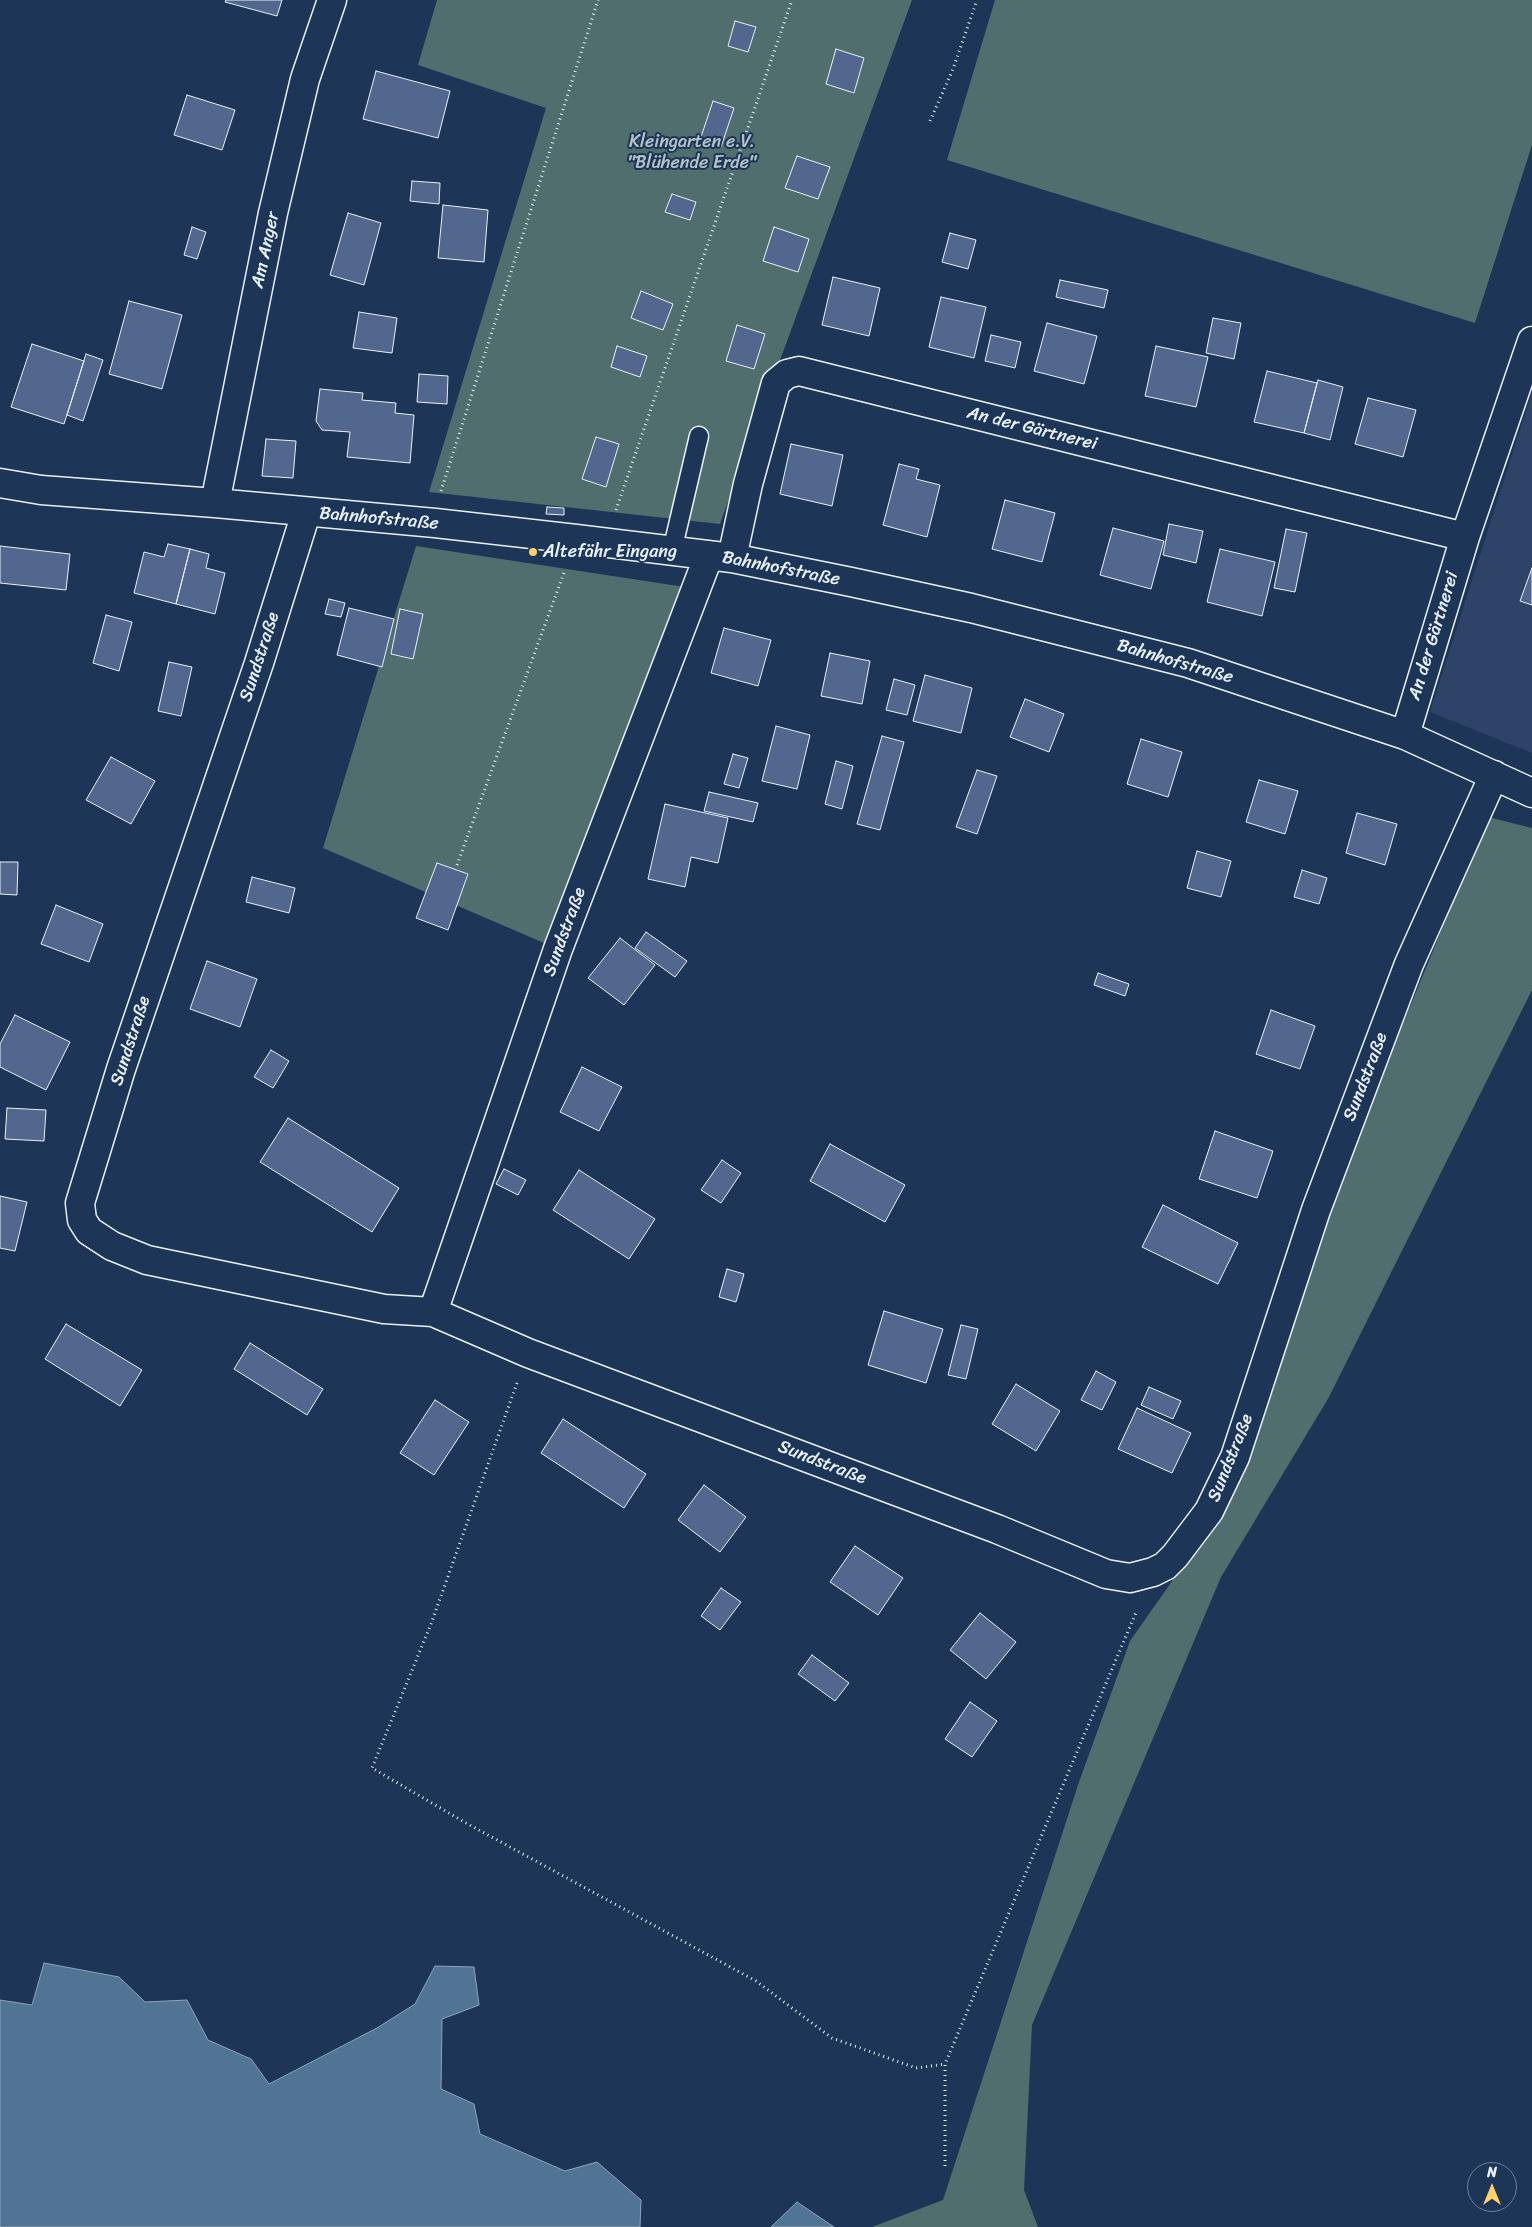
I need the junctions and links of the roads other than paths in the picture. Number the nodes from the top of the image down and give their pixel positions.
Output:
1 (332, 0) edge
2 (1532, 341) edge
3 (699, 436) dead end
4 (0, 483) edge
5 (215, 503) junction
6 (306, 513) junction
7 (1466, 537) junction
8 (672, 551) junction
9 (720, 557) junction
10 (1405, 735) junction
11 (1494, 775) junction
12 (1532, 793) edge
13 (433, 1312) junction

1 - 5 street, Am Anger
2 - 7 street, An der Gärtnerei
3 - 8 lane
4 - 5 street, Bahnhofstraße
5 - 6 street, Bahnhofstraße
6 - 8 street, Bahnhofstraße
6 - 13 street, Sundstraße
7 - 9 street, An der Gärtnerei
7 - 10 street, An der Gärtnerei
8 - 9 street, Bahnhofstraße
9 - 10 street, Bahnhofstraße
9 - 13 street, Sundstraße
10 - 11 street, Bahnhofstraße
11 - 12 street, Bahnhofstraße
11 - 13 street, Sundstraße

